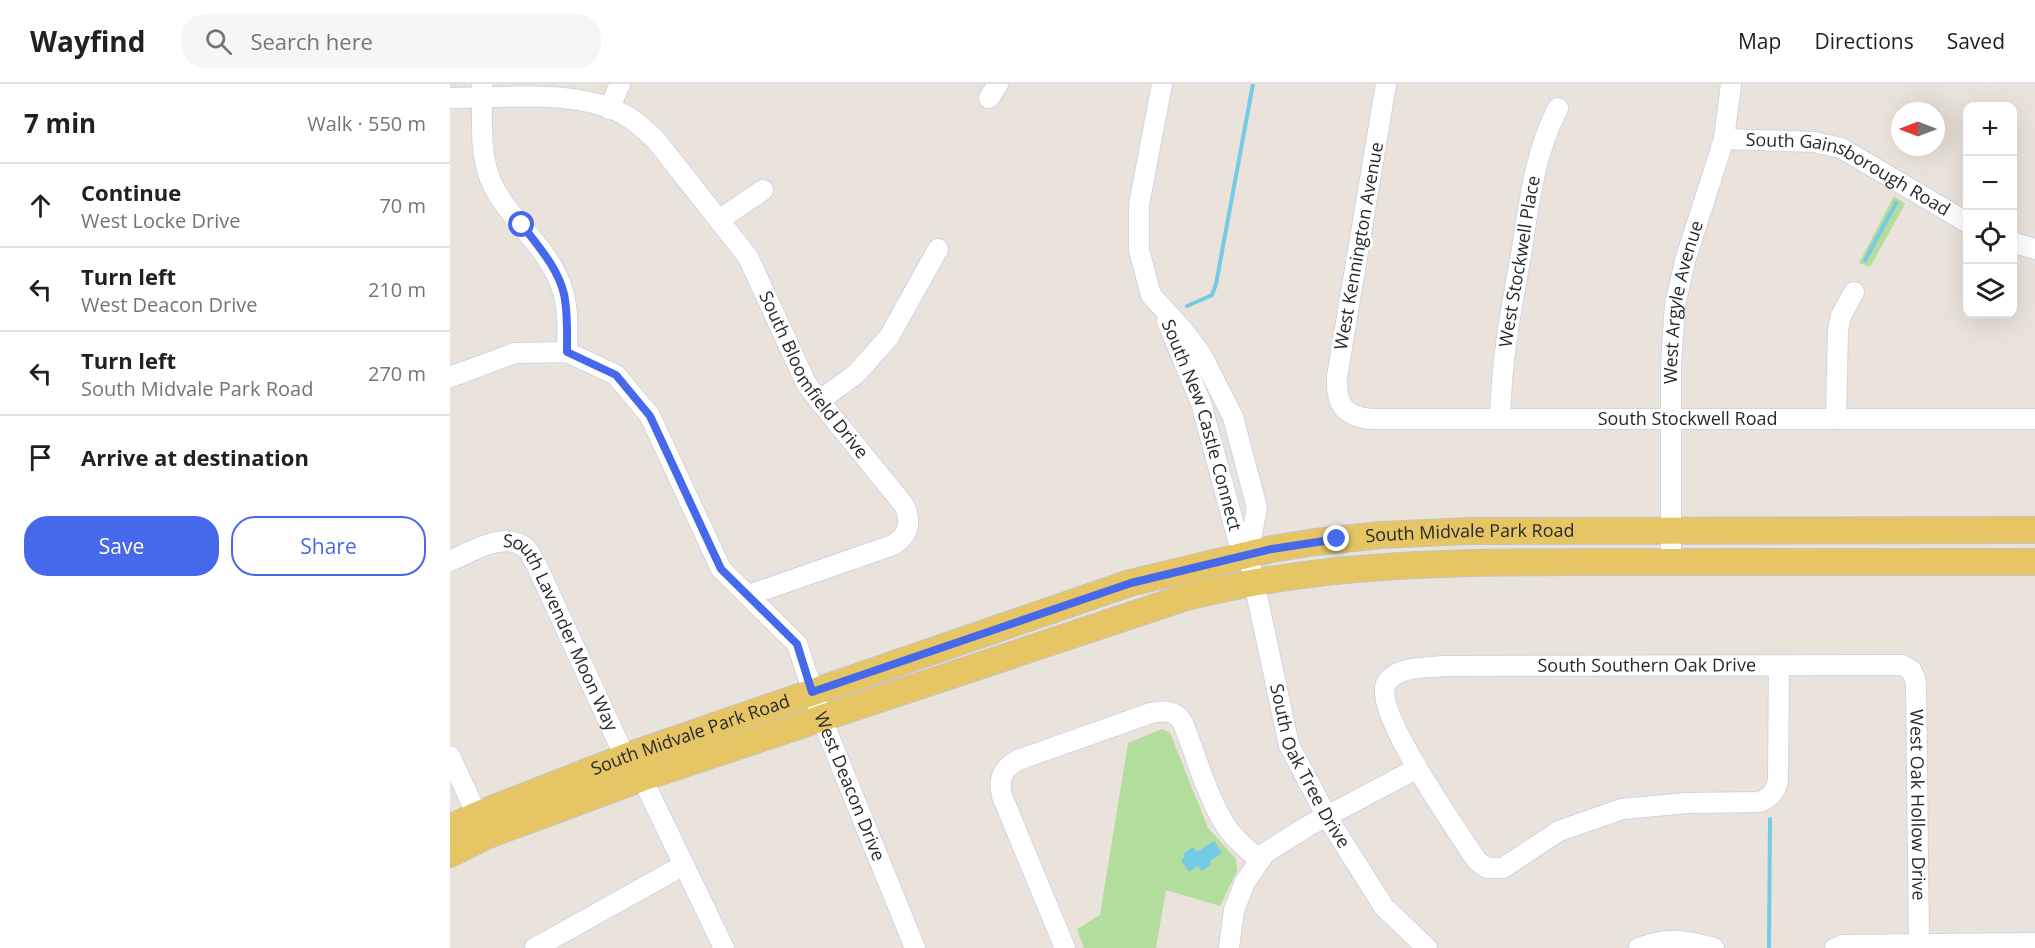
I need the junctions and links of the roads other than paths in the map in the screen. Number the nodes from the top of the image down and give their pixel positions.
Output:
1 (620, 84) edge
2 (1162, 84) edge
3 (1386, 84) edge
4 (1731, 84) edge
5 (482, 91) edge
6 (450, 98) edge
7 (1558, 108) dead end
8 (609, 109) junction
9 (1724, 140) junction
10 (763, 190) dead end
11 (719, 220) junction
12 (1963, 220) edge
13 (2017, 243) edge
14 (938, 249) dead end
15 (2035, 249) edge
16 (1854, 292) dead end
17 (1160, 306) junction
18 (567, 352) junction
19 (450, 377) edge
20 (819, 401) junction
21 (1336, 413) joint
22 (1500, 419) junction
23 (1670, 419) junction
24 (1836, 419) junction
25 (2035, 419) edge
26 (1671, 530) junction
27 (2035, 530) edge
28 (1248, 555) junction
29 (450, 561) edge
30 (1671, 562) junction
31 (2035, 562) edge
32 (1253, 583) junction
33 (749, 595) junction
34 (1779, 666) junction
35 (1914, 666) joint
36 (812, 692) junction
37 (822, 718) junction
38 (450, 756) edge
39 (625, 758) junction
40 (1416, 769) junction
41 (642, 778) junction
42 (477, 815) junction
43 (1327, 817) junction
44 (450, 828) edge
45 (450, 854) edge
46 (1260, 860) junction
47 (684, 865) junction
48 (1918, 943) junction
49 (2035, 943) edge
50 (536, 948) edge
51 (724, 948) edge
52 (915, 948) edge
53 (1065, 948) edge
54 (1229, 948) edge
55 (1427, 948) edge
56 (1639, 948) edge
57 (1714, 948) edge
58 (1835, 948) edge

1 - 8 street
2 - 17 street, South New Castle Connect
3 - 21 street, West Kennington Avenue
4 - 9 street, West Argyle Avenue
5 - 6 street, South Bloomfield Drive
5 - 8 street, South Bloomfield Drive
5 - 18 street
7 - 22 street, West Stockwell Place
8 - 11 street, South Bloomfield Drive
9 - 12 street, South Gainsborough Road
9 - 23 street, West Argyle Avenue
10 - 11 street
11 - 20 street, South Bloomfield Drive
13 - 15 street
14 - 20 street
16 - 24 street
17 - 28 street, South New Castle Connect
17 - 28 street, South New Castle Connect
18 - 19 street
18 - 33 street, West Deacon Drive
20 - 33 street, South Bloomfield Drive
21 - 22 street, South Stockwell Road
22 - 23 street, South Stockwell Road
23 - 24 street, South Stockwell Road
23 - 26 street, West Argyle Avenue
24 - 25 street, South Stockwell Road
26 - 27 main road, South Midvale Park Road
26 - 28 main road, South Midvale Park Road
26 - 30 street, West Argyle Avenue
28 - 32 street, South Oak Tree Drive
28 - 36 main road, South Midvale Park Road
29 - 39 street, South Lavender Moon Way
30 - 31 main road, South Midvale Park Road
30 - 32 main road, South Midvale Park Road
32 - 37 main road, South Midvale Park Road
32 - 43 street, South Oak Tree Drive
33 - 36 street, West Deacon Drive
34 - 35 street, South Southern Oak Drive
34 - 40 street, South Southern Oak Drive
34 - 40 street
35 - 48 street, West Oak Hollow Drive
36 - 37 street, West Deacon Drive
36 - 39 main road, South Midvale Park Road
37 - 41 main road, South Midvale Park Road
37 - 52 street, West Deacon Drive
38 - 42 street
39 - 41 street, South Lavender Moon Way
39 - 42 main road, South Midvale Park Road
40 - 43 street
41 - 45 main road, South Midvale Park Road
41 - 47 street, South Lavender Moon Way
42 - 44 main road, South Midvale Park Road
43 - 46 street
43 - 55 street, South Oak Tree Drive
46 - 53 street
46 - 54 street
47 - 50 street
47 - 51 street, South Lavender Moon Way
48 - 49 street
48 - 58 street
56 - 57 street

